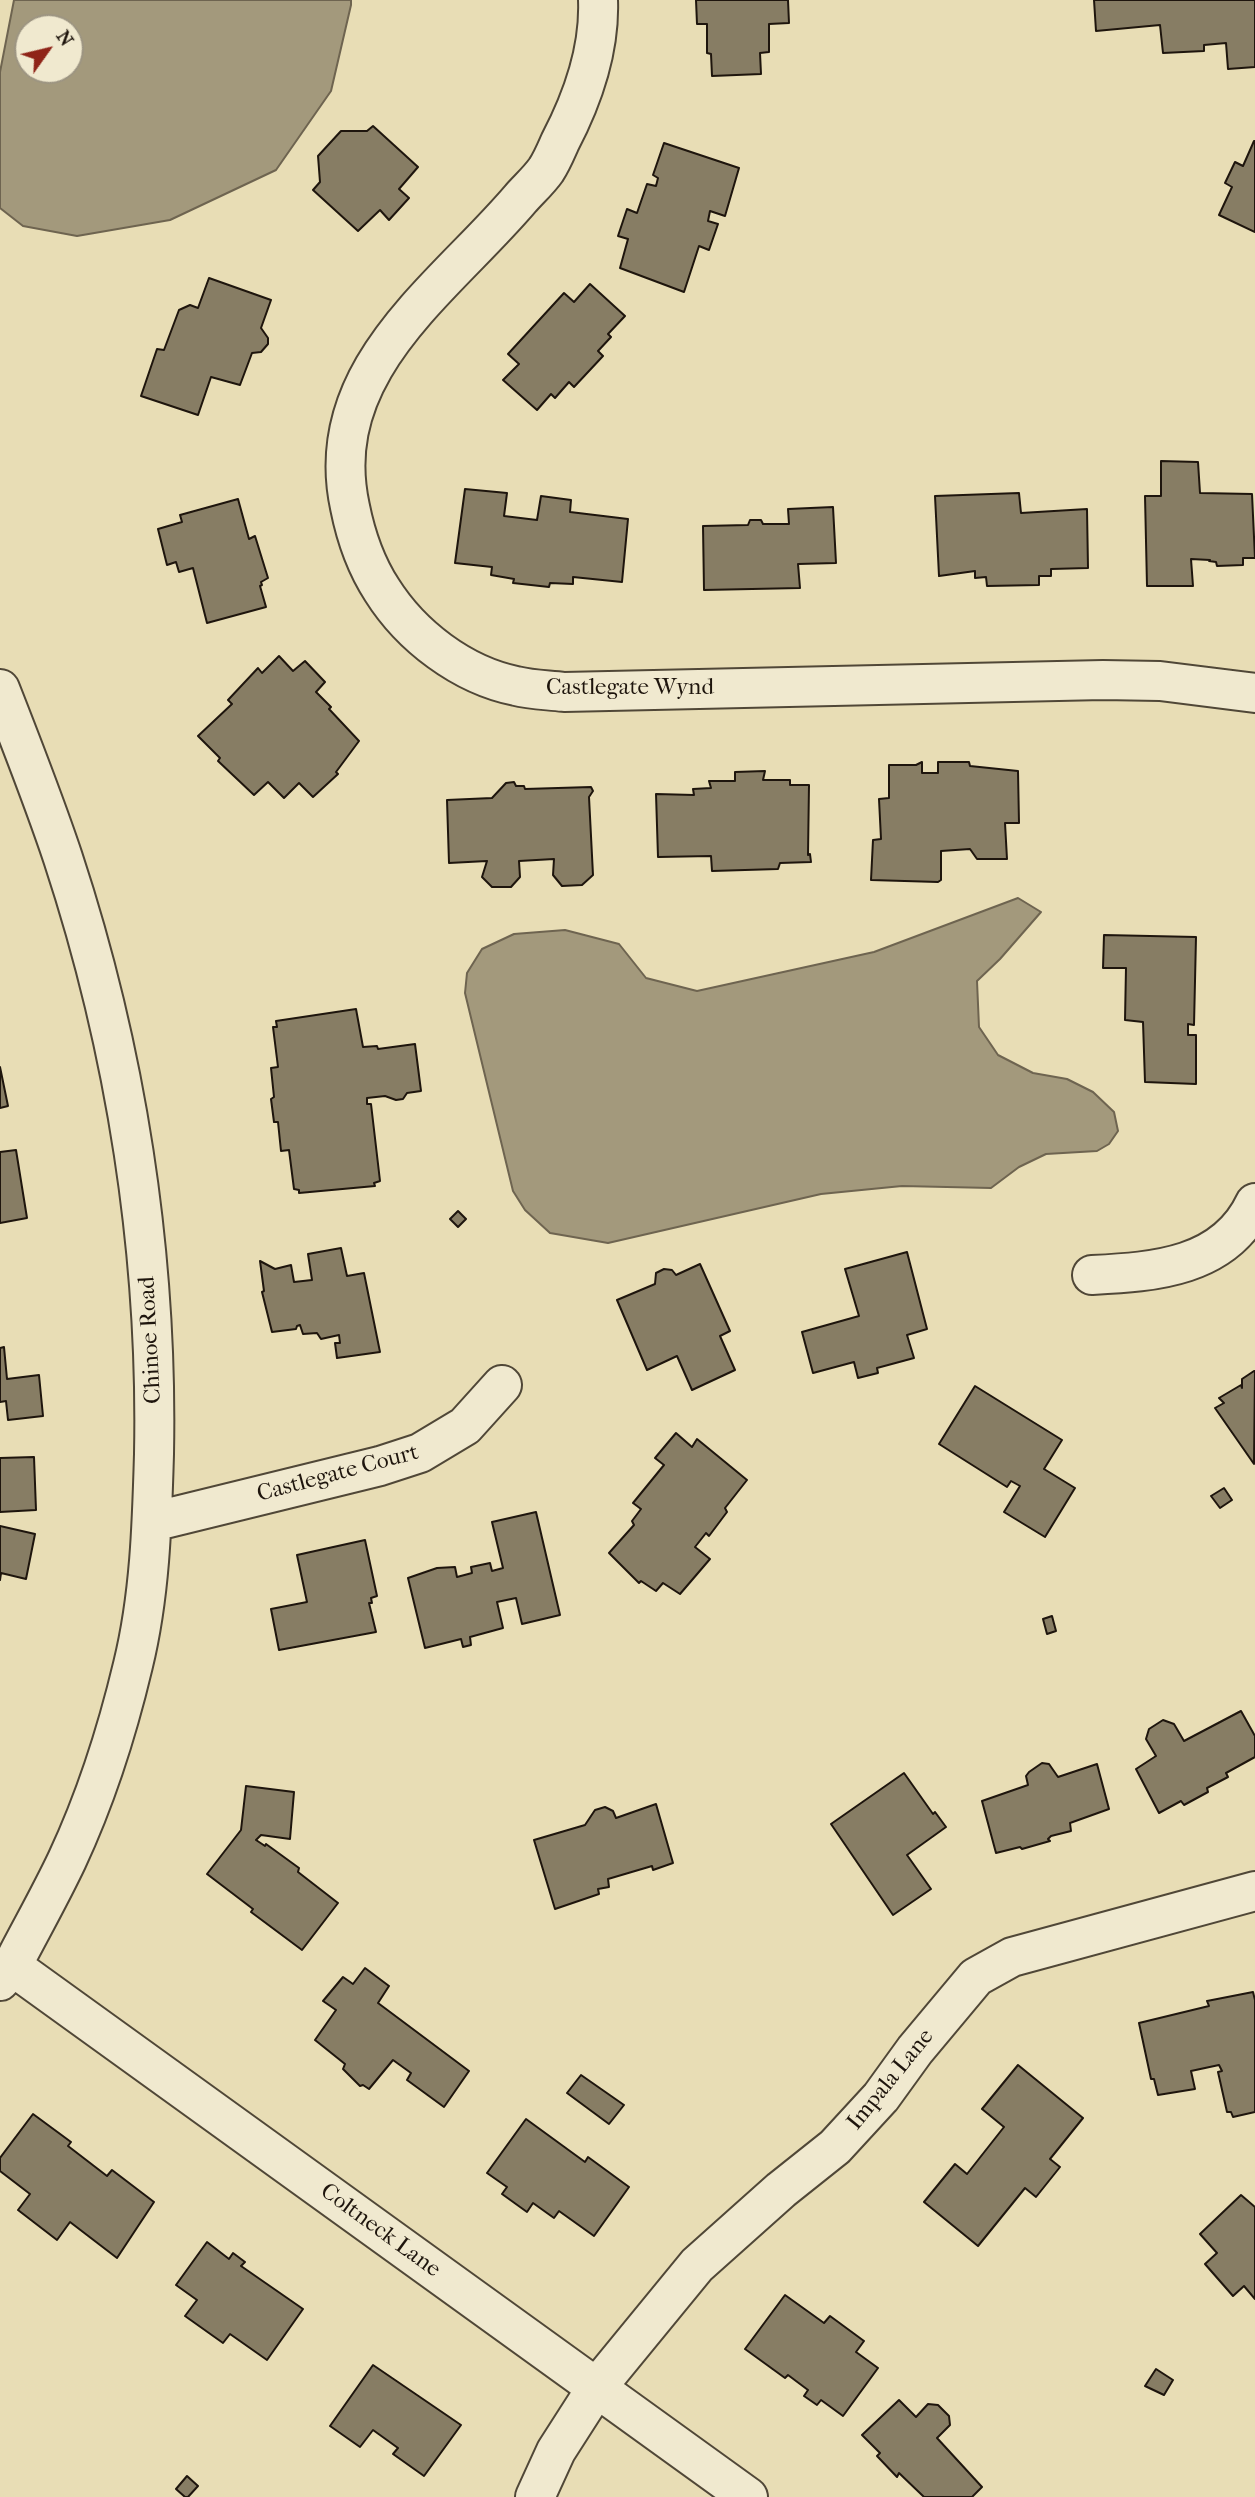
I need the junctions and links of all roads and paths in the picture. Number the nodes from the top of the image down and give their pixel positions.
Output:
1 (598, 0) edge
2 (0, 690) edge
3 (1255, 694) edge
4 (1255, 1203) edge
5 (1092, 1275) dead end
6 (502, 1385) dead end
7 (152, 1522) junction
8 (1255, 1891) edge
9 (6, 1974) edge
10 (597, 2387) junction
11 (535, 2497) edge
12 (748, 2497) edge

1 - 3 street, Castlegate Wynd
2 - 7 street, Chinoe Road
4 - 5 street
6 - 7 street, Castlegate Court
7 - 9 street, Chinoe Road
8 - 10 street, Impala Lane
9 - 10 street, Coltneck Lane
10 - 11 street, Impala Lane
10 - 12 street, Coltneck Lane

